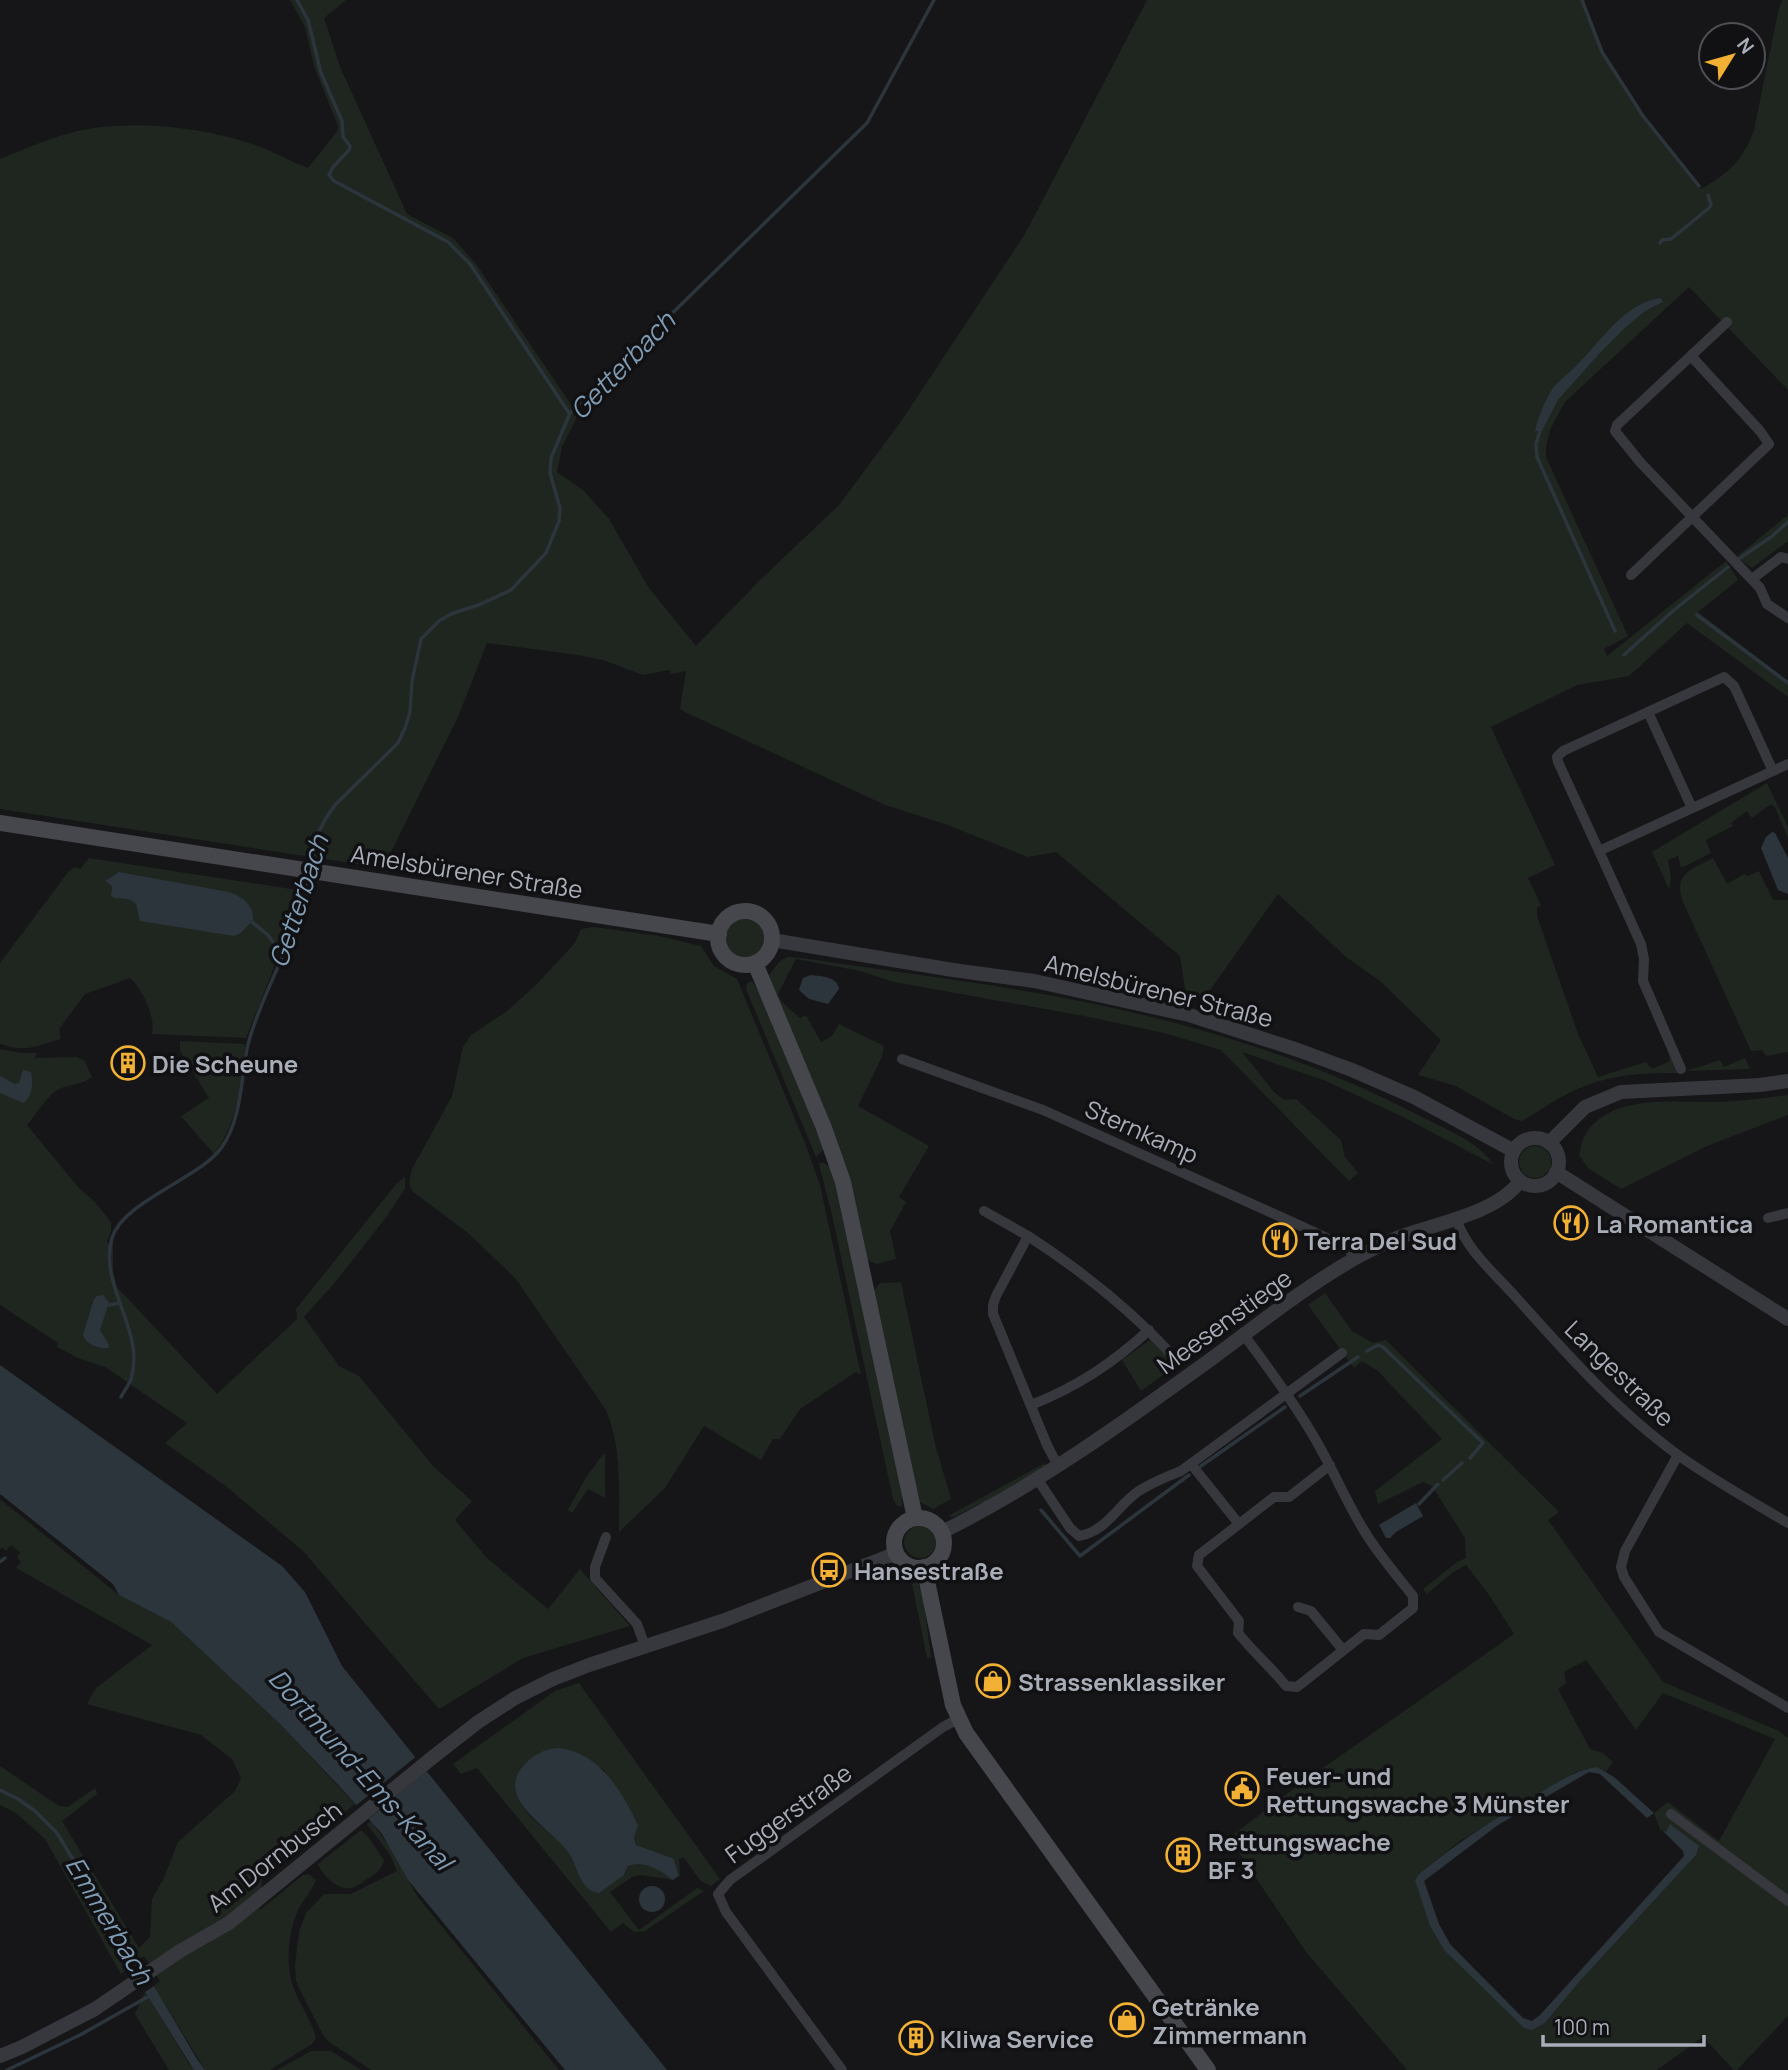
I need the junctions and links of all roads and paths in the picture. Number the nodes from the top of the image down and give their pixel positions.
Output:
1 (1727, 322) dead end
2 (1691, 356) junction
3 (1692, 517) junction
4 (1788, 559) edge
5 (1631, 575) dead end
6 (1752, 579) junction
7 (1788, 618) edge
8 (1648, 712) junction
9 (1788, 764) edge
10 (1773, 771) junction
11 (1692, 808) junction
12 (0, 823) edge
13 (1599, 851) junction
14 (719, 934) junction
15 (772, 940) junction
16 (755, 963) junction
17 (902, 1059) dead end
18 (1681, 1069) dead end
19 (1788, 1081) edge
20 (1549, 1143) junction
21 (1514, 1151) junction
22 (1556, 1172) junction
23 (1520, 1181) junction
24 (984, 1210) dead end
25 (1788, 1213) edge
26 (1456, 1218) junction
27 (1769, 1218) dead end
28 (1028, 1236) junction
29 (1356, 1258) junction
30 (1788, 1319) edge
31 (1149, 1330) junction
32 (1244, 1335) junction
33 (1342, 1353) dead end
34 (1173, 1356) dead end
35 (1287, 1393) junction
36 (1031, 1405) junction
37 (1678, 1455) junction
38 (1191, 1464) junction
39 (1330, 1465) junction
40 (1058, 1466) junction
41 (1038, 1480) junction
42 (915, 1518) junction
43 (1788, 1522) edge
44 (1239, 1524) junction
45 (942, 1532) junction
46 (606, 1537) dead end
47 (897, 1553) junction
48 (924, 1567) junction
49 (1298, 1607) dead end
50 (645, 1646) junction
51 (1343, 1650) junction
52 (1788, 1708) edge
53 (958, 1718) junction
54 (1671, 1814) dead end
55 (1788, 1901) edge
56 (0, 2056) edge
57 (842, 2070) edge
58 (1208, 2070) edge

1 - 2 street
2 - 3 street
2 - 3 street
3 - 5 street
3 - 6 street
4 - 6 street
6 - 7 street
8 - 10 street
8 - 11 street
8 - 13 street
9 - 10 street
10 - 11 street
11 - 13 street
12 - 14 main road, Amelsbürener Straße
13 - 18 street
14 - 15 main road
14 - 16 main road
15 - 16 main road
15 - 21 street, Amelsbürener Straße
16 - 42 main road
17 - 29 street, Sternkamp
19 - 20 street
20 - 21 street
20 - 22 street
21 - 23 street
22 - 23 street
22 - 30 street
23 - 26 street, Meesenstiege
24 - 28 street
25 - 27 street
26 - 29 street, Meesenstiege
26 - 37 street, Langestraße
28 - 31 street
28 - 36 street
29 - 32 street, Meesenstiege
31 - 34 street
31 - 36 street
32 - 35 street
32 - 40 street, Meesenstiege
33 - 35 street
35 - 38 street
35 - 39 street
36 - 40 street
37 - 43 street, Langestraße
37 - 52 street
38 - 41 street
38 - 44 street
39 - 44 street
39 - 51 street
40 - 41 street, Meesenstiege
41 - 45 street, Meesenstiege
42 - 45 main road
42 - 47 main road
44 - 51 street
45 - 48 main road
46 - 50 street
47 - 48 main road
47 - 50 street, Am Dornbusch
48 - 53 main road
49 - 51 street
50 - 56 street, Am Dornbusch
53 - 57 street, Fuggerstraße
53 - 58 main road
54 - 55 street

